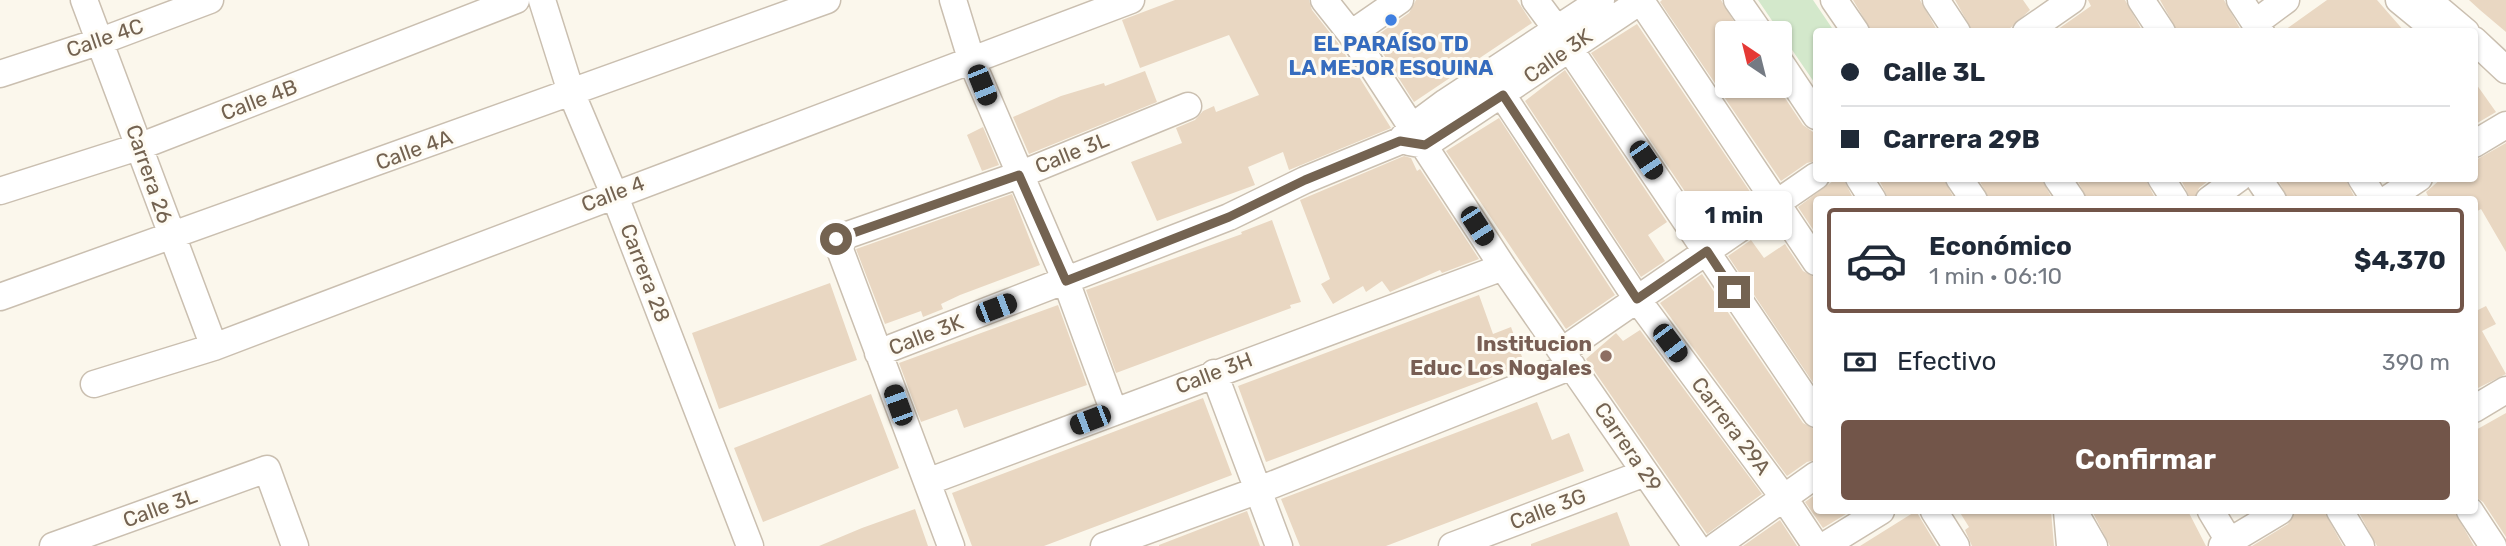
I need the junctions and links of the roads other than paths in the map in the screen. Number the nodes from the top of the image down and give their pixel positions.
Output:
1 (84, 0) edge
2 (210, 0) edge
3 (516, 0) edge
4 (542, 0) edge
5 (827, 0) edge
6 (953, 0) edge
7 (1131, 0) edge
8 (1324, 0) edge
9 (1400, 0) edge
10 (1535, 0) edge
11 (1601, 0) edge
12 (1737, 0) edge
13 (1834, 0) edge
14 (1936, 0) edge
15 (2072, 0) edge
16 (2141, 0) edge
17 (2240, 0) edge
18 (2286, 0) edge
19 (2399, 0) edge
20 (2428, 0) edge
21 (1641, 1) edge
22 (2049, 16) edge
23 (1752, 21) edge
24 (2258, 27) edge
25 (1853, 28) edge
26 (1954, 28) edge
27 (2032, 28) edge
28 (2159, 28) edge
29 (2450, 28) edge
30 (2453, 28) edge
31 (1350, 34) junction
32 (1563, 39) junction
33 (101, 41) junction
34 (2478, 48) edge
35 (972, 62) junction
36 (2478, 66) edge
37 (2506, 70) edge
38 (0, 74) edge
39 (1792, 80) edge
40 (1496, 85) junction
41 (2506, 90) edge
42 (571, 92) junction
43 (1188, 106) dead end
44 (1813, 112) edge
45 (2506, 125) edge
46 (1412, 138) junction
47 (2478, 142) edge
48 (141, 146) junction
49 (1019, 175) junction
50 (1813, 178) edge
51 (2234, 182) edge
52 (2413, 182) edge
53 (0, 191) edge
54 (614, 194) junction
55 (2214, 196) edge
56 (2392, 196) edge
57 (1777, 203) junction
58 (172, 238) junction
59 (1707, 251) junction
60 (1813, 257) edge
61 (1503, 267) junction
62 (1066, 281) junction
63 (0, 297) edge
64 (1637, 299) junction
65 (214, 347) junction
66 (878, 353) junction
67 (1567, 358) junction
68 (1214, 373) junction
69 (94, 384) dead end
70 (2506, 390) edge
71 (2478, 407) edge
72 (1813, 410) edge
73 (1114, 412) junction
74 (1645, 473) junction
75 (1813, 477) edge
76 (927, 482) junction
77 (1259, 490) junction
78 (1784, 498) junction
79 (1876, 514) edge
80 (1936, 514) edge
81 (2067, 514) edge
82 (2076, 514) edge
83 (2212, 514) edge
84 (2275, 514) edge
85 (2342, 514) edge
86 (2472, 514) edge
87 (2228, 545) edge
88 (53, 546) edge
89 (295, 546) edge
90 (750, 546) edge
91 (951, 546) edge
92 (1104, 546) edge
93 (1279, 546) edge
94 (1452, 546) edge
95 (1696, 546) edge
96 (1716, 546) edge
97 (1816, 546) edge
98 (1824, 546) edge
99 (1956, 546) edge
100 (2070, 546) edge
101 (2094, 546) edge
102 (2361, 546) edge
103 (2493, 546) edge

1 - 33 street, Carrera 26
2 - 33 street, Calle 4C
3 - 48 street, Calle 4B
4 - 42 street, Carrera 28
5 - 42 street, Calle 4A
6 - 35 street
7 - 35 street, Calle 4
8 - 31 street, Carrera 29
9 - 31 street
10 - 32 street
11 - 32 street, Calle 3K
12 - 23 street
13 - 25 street
14 - 26 street
15 - 22 street
16 - 28 street
17 - 24 street
18 - 24 street
19 - 29 street
20 - 30 street
21 - 32 street, Calle 3K
21 - 57 street
22 - 27 street
31 - 46 street, Carrera 29
32 - 40 street, Calle 3K
32 - 59 street
33 - 38 street, Calle 4C
33 - 48 street, Carrera 26
34 - 37 street
35 - 49 street
35 - 54 street, Calle 4
36 - 41 street
39 - 44 street
40 - 46 street, Calle 3K
40 - 64 street, Carrera 29A
42 - 54 street, Carrera 28
42 - 58 street, Calle 4A
43 - 49 street, Calle 3L
45 - 47 street
46 - 61 street, Carrera 29
46 - 62 street, Calle 3K
48 - 53 street, Calle 4B
48 - 58 street, Carrera 26
49 - 62 street
49 - 66 street, Calle 3L
50 - 57 street
51 - 55 street
52 - 56 street
54 - 65 street, Calle 4
54 - 90 street, Carrera 28
57 - 59 street
57 - 60 street
58 - 63 street, Calle 4A
58 - 65 street, Carrera 26
59 - 64 street
59 - 72 street
61 - 67 street, Carrera 29
61 - 68 street, Calle 3H
62 - 66 street, Calle 3K
62 - 73 street
64 - 67 street
64 - 78 street, Carrera 29A
65 - 69 street, Calle 4
66 - 76 street
67 - 74 street, Carrera 29
67 - 77 street
68 - 73 street, Calle 3H
68 - 77 street
70 - 71 street
73 - 76 street, Calle 3H
74 - 94 street, Calle 3G
74 - 95 street, Carrera 29
75 - 78 street
76 - 91 street
77 - 92 street
77 - 93 street
78 - 96 street
78 - 97 street, Carrera 29A
79 - 98 street
80 - 99 street
81 - 100 street
82 - 101 street
83 - 87 street
84 - 87 street
85 - 102 street
86 - 103 street
88 - 89 street, Calle 3L

